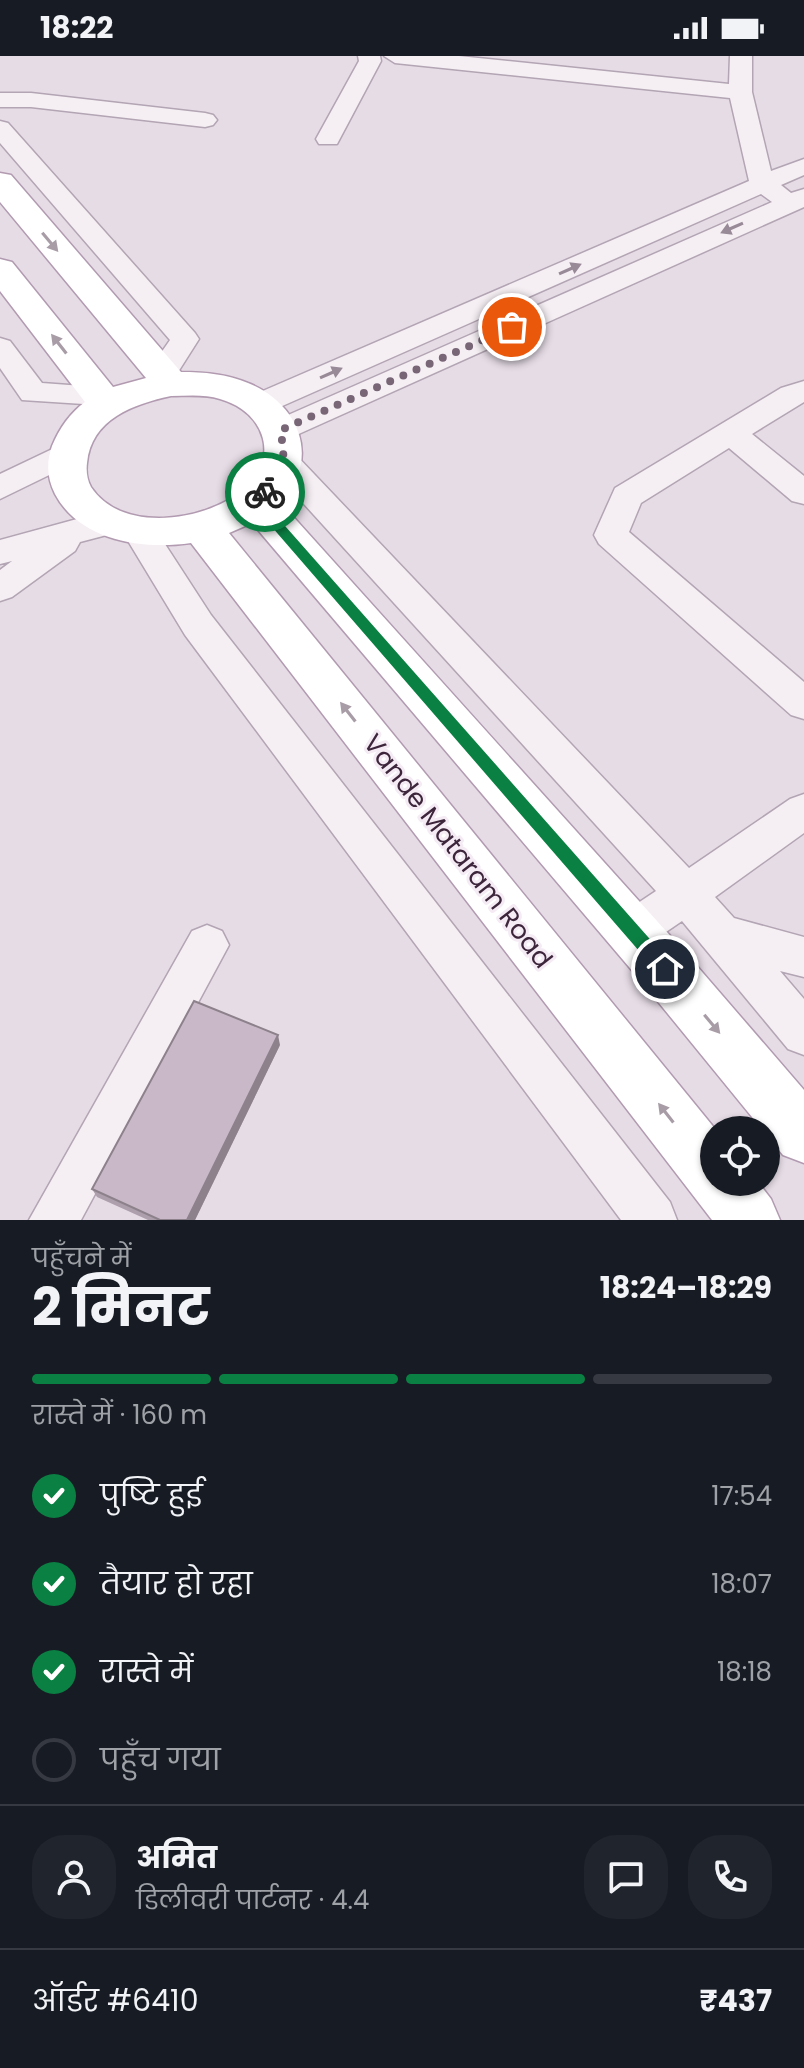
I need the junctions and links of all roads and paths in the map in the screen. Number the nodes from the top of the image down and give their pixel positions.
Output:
1 (369, 56) edge
2 (395, 56) edge
3 (741, 56) edge
4 (740, 92) junction
5 (0, 100) edge
6 (205, 120) dead end
7 (0, 128) edge
8 (328, 139) dead end
9 (804, 166) edge
10 (0, 182) edge
11 (762, 184) junction
12 (800, 205) edge
13 (0, 269) edge
14 (0, 347) edge
15 (167, 379) junction
16 (804, 391) edge
17 (103, 400) junction
18 (275, 432) junction
19 (729, 432) junction
20 (67, 453) junction
21 (0, 488) edge
22 (804, 493) edge
23 (256, 501) junction
24 (109, 527) junction
25 (201, 527) junction
26 (0, 552) edge
27 (0, 588) edge
28 (804, 704) edge
29 (804, 811) edge
30 (686, 894) junction
31 (632, 931) junction
32 (721, 935) junction
33 (207, 945) dead end
34 (804, 957) edge
35 (804, 1033) edge
36 (804, 1134) edge
37 (700, 1157) edge
38 (731, 1196) edge
39 (54, 1220) edge
40 (652, 1220) edge
41 (750, 1220) edge

1 - 8 street
2 - 4 street
3 - 4 street
4 - 11 street
5 - 6 street
7 - 15 street
9 - 11 street
10 -> 15 main road
11 - 12 street
18 -> 11 street
12 -> 18 street
17 -> 13 main road
14 - 17 street
15 - 17 main road
15 - 18 main road
16 - 19 street
17 - 20 main road
18 - 23 main road
18 - 30 street
19 - 22 street
19 - 28 street
20 - 21 street
20 - 24 main road
23 - 25 main road
23 - 31 main road
24 - 25 main road
24 - 26 street
24 - 27 street
24 - 40 street
37 -> 25 main road, Vande Mataram Road
29 - 30 street
30 - 31 street
30 - 32 street
31 -> 36 main road
32 - 34 street
32 - 35 street
33 - 39 street
38 - 41 main road

